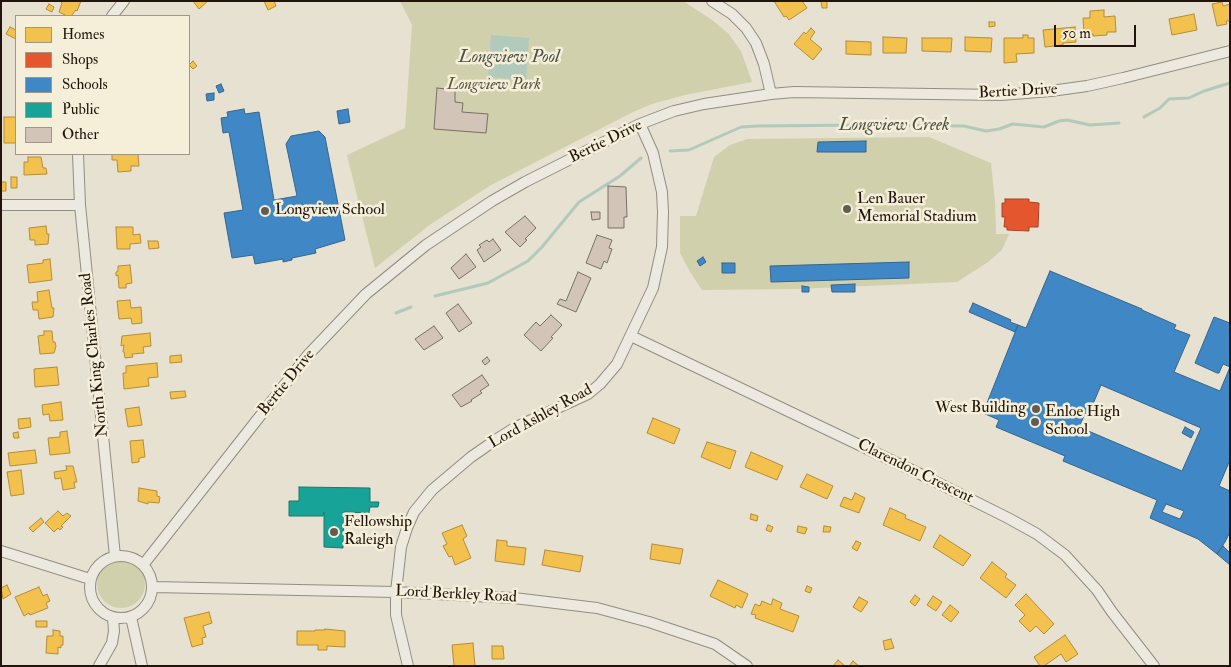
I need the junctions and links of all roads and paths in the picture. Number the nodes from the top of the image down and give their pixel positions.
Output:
1 (124, 1) edge
2 (712, 1) edge
3 (113, 15) edge
4 (1230, 51) edge
5 (771, 94) junction
6 (640, 124) junction
7 (78, 155) edge
8 (1, 205) edge
9 (80, 205) junction
10 (631, 336) junction
11 (1, 551) edge
12 (115, 556) junction
13 (144, 565) junction
14 (90, 579) junction
15 (153, 587) junction
16 (396, 592) junction
17 (131, 617) junction
18 (113, 618) junction
19 (98, 666) edge
20 (142, 666) edge
21 (408, 666) edge
22 (747, 666) edge
23 (1154, 666) edge

1 - 3 street
2 - 5 street
4 - 5 street, Bertie Drive
5 - 6 street, Bertie Drive
6 - 10 street, Lord Ashley Road
6 - 13 street, Bertie Drive
7 - 9 street, North King Charles Road
8 - 9 street
9 - 12 street, North King Charles Road
10 - 16 street, Lord Ashley Road
10 - 23 street, Clarendon Crescent
11 - 14 street
12 - 13 street
12 - 14 street
13 - 15 street
14 - 18 street
15 - 16 street, Lord Berkley Road
15 - 17 street
16 - 21 street, Lord Ashley Road
16 - 22 street, Lord Berkley Road
17 - 18 street
17 - 20 street
18 - 19 street

